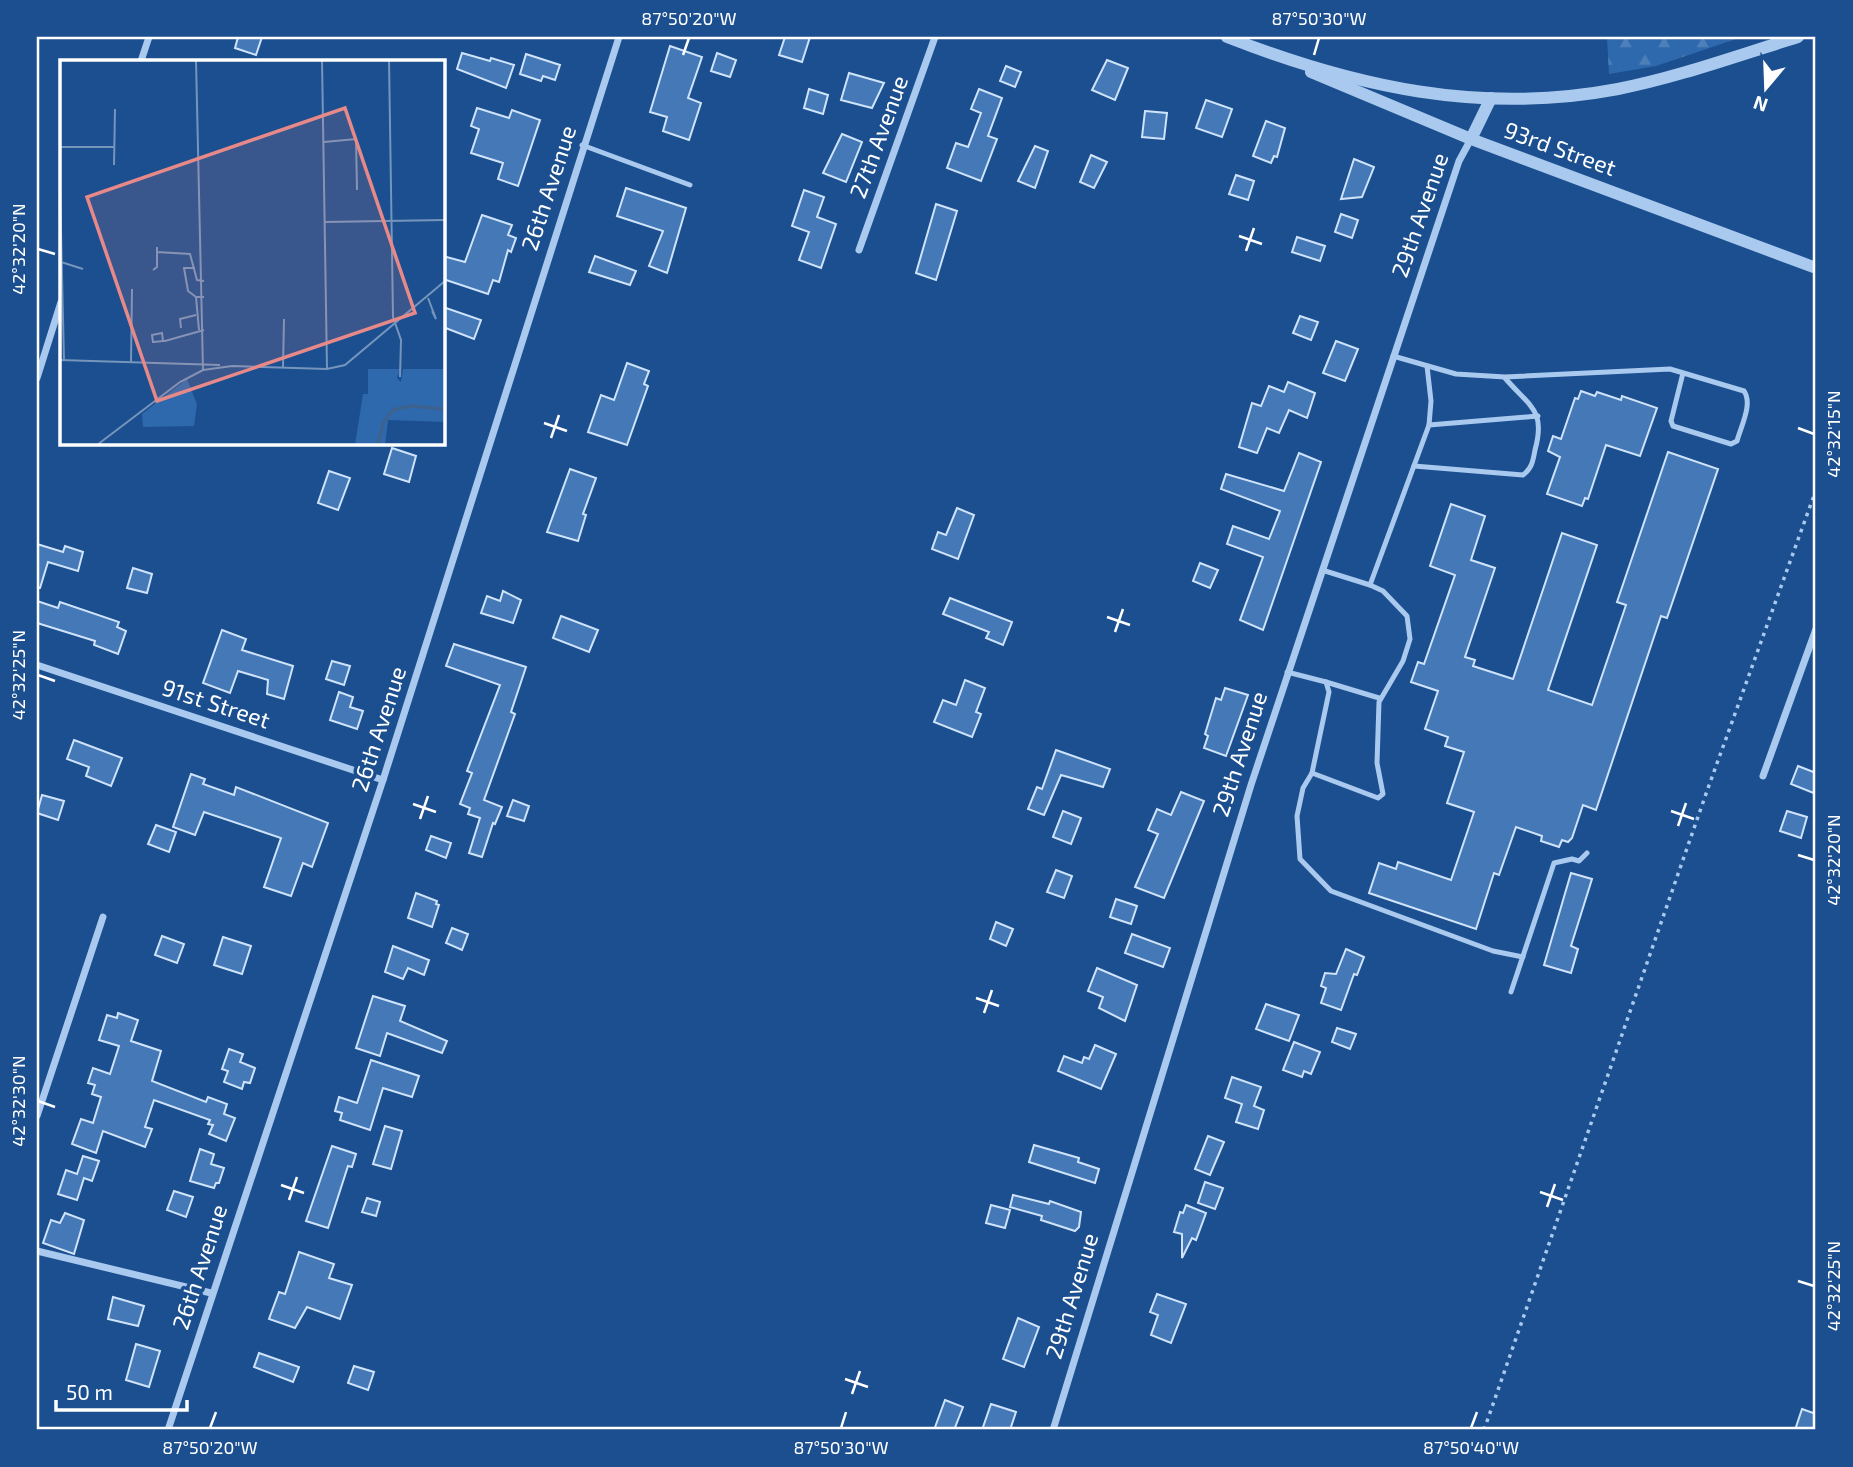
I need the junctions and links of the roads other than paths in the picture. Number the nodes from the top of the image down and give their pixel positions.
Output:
1 (149, 37) edge
2 (619, 37) edge
3 (935, 37) edge
4 (1227, 37) edge
5 (1798, 37) edge
6 (141, 60) edge
7 (1293, 62) junction
8 (1491, 98) junction
9 (1471, 139) junction
10 (583, 145) junction
11 (690, 185) dead end
12 (859, 250) dead end
13 (1816, 268) edge
14 (60, 305) edge
15 (1393, 356) junction
16 (1427, 366) junction
17 (1683, 373) junction
18 (37, 377) edge
19 (1505, 377) junction
20 (1538, 416) junction
21 (1429, 425) junction
22 (1414, 467) junction
23 (1322, 570) junction
24 (1370, 585) junction
25 (1816, 629) edge
26 (37, 665) edge
27 (1287, 672) junction
28 (1326, 682) junction
29 (1379, 698) junction
30 (1312, 773) junction
31 (1763, 776) dead end
32 (383, 780) junction
33 (1587, 853) dead end
34 (103, 917) dead end
35 (1523, 957) junction
36 (1511, 992) dead end
37 (37, 1116) edge
38 (37, 1251) edge
39 (211, 1293) junction
40 (168, 1430) edge
41 (1053, 1430) edge

1 - 6 street
2 - 10 street, 26th Avenue
3 - 12 street, 27th Avenue
4 - 7 street
5 - 8 street
7 - 8 street
7 - 9 street, 93rd Street
8 - 9 street, 29th Avenue
9 - 13 street, 93rd Street
9 - 15 street, 29th Avenue
10 - 11 lane
10 - 32 street, 26th Avenue
14 - 18 street
15 - 16 lane
15 - 23 street, 29th Avenue
16 - 19 lane
16 - 21 lane
17 - 17 lane
17 - 19 lane
19 - 20 lane
20 - 21 lane
20 - 22 lane
21 - 22 lane
22 - 24 lane
23 - 24 lane
23 - 27 street, 29th Avenue
24 - 29 lane
25 - 31 street
26 - 32 street, 91st Street
27 - 28 lane
27 - 41 street, 29th Avenue
28 - 29 lane
28 - 30 lane
29 - 30 lane
30 - 35 lane
32 - 39 street, 26th Avenue
33 - 35 lane
34 - 37 street
35 - 36 lane
38 - 39 street
39 - 40 street, 26th Avenue

